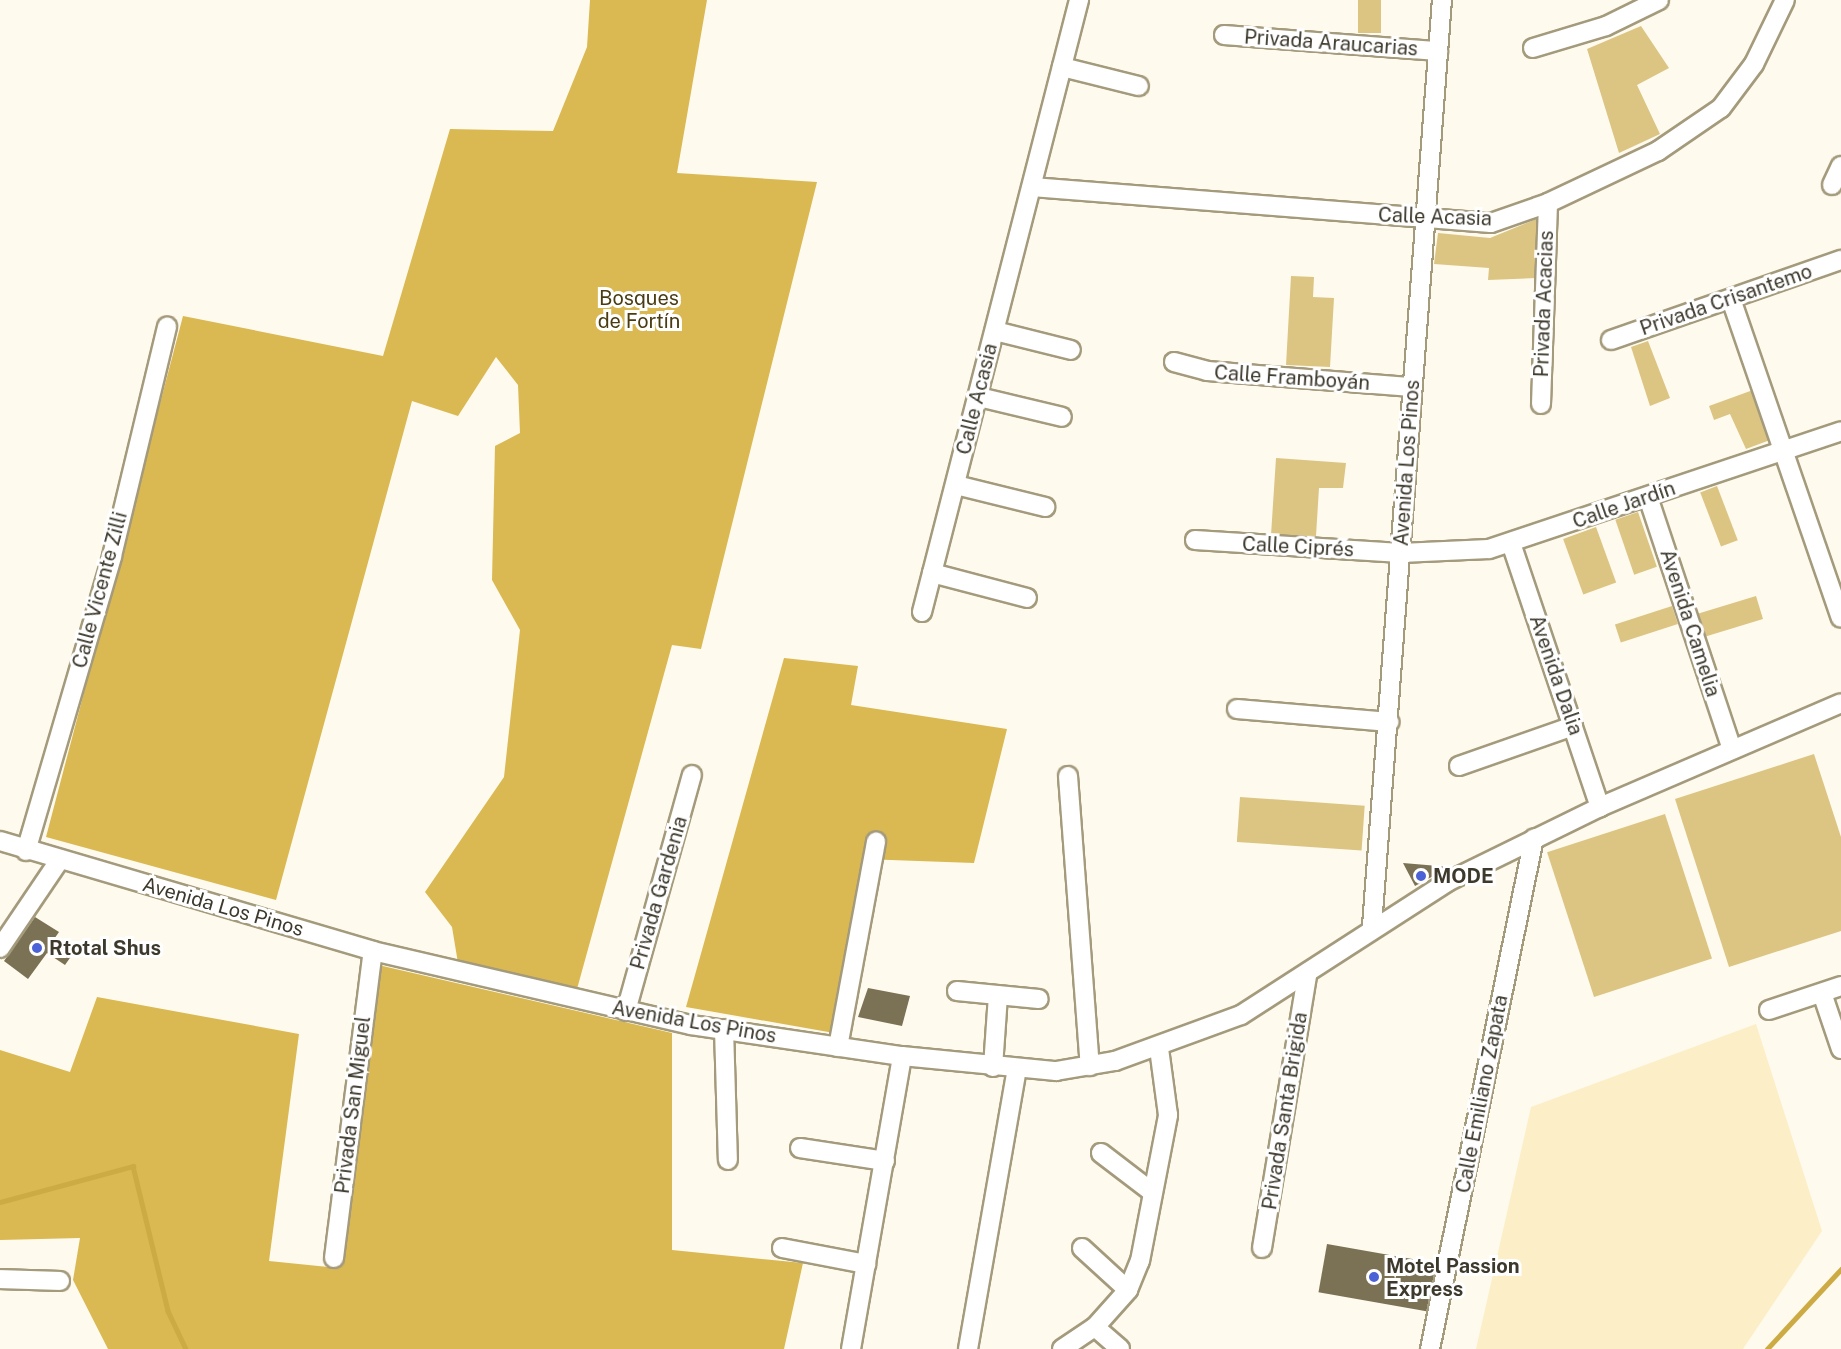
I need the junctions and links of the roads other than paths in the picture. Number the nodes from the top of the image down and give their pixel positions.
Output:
1 (1079, 0) edge
2 (1442, 0) edge
3 (1659, 0) edge
4 (1785, 0) edge
5 (1224, 35) dead end
6 (1533, 48) dead end
7 (1438, 51) junction
8 (1062, 68) junction
9 (1139, 86) dead end
10 (1841, 166) edge
11 (1832, 184) dead end
12 (1032, 187) junction
13 (1548, 203) junction
14 (1427, 219) junction
15 (1841, 260) edge
16 (1731, 299) junction
17 (167, 327) dead end
18 (995, 331) junction
19 (1611, 340) dead end
20 (1071, 350) dead end
21 (1174, 362) dead end
22 (1412, 387) junction
23 (979, 396) junction
24 (1541, 404) dead end
25 (1062, 417) dead end
26 (1841, 431) edge
27 (1785, 450) junction
28 (956, 485) junction
29 (1648, 497) junction
30 (1045, 507) dead end
31 (1195, 540) dead end
32 (1511, 543) junction
33 (1401, 553) junction
34 (932, 573) junction
35 (1027, 598) dead end
36 (922, 612) dead end
37 (1841, 618) edge
38 (1841, 704) edge
39 (1237, 709) dead end
40 (1389, 722) junction
41 (1573, 726) junction
42 (1732, 749) junction
43 (1459, 766) dead end
44 (692, 775) dead end
45 (1068, 776) dead end
46 (1600, 807) junction
47 (1534, 838) junction
48 (0, 841) edge
49 (876, 841) dead end
50 (26, 850) junction
51 (59, 861) junction
52 (1372, 927) junction
53 (0, 948) edge
54 (373, 951) junction
55 (1307, 975) junction
56 (1841, 987) edge
57 (957, 991) dead end
58 (1822, 993) junction
59 (998, 995) junction
60 (1040, 999) dead end
61 (1769, 1010) dead end
62 (626, 1011) junction
63 (724, 1029) junction
64 (838, 1047) junction
65 (1159, 1048) junction
66 (1841, 1049) edge
67 (902, 1056) junction
68 (1090, 1066) junction
69 (993, 1067) junction
70 (1017, 1069) junction
71 (800, 1148) dead end
72 (1101, 1153) dead end
73 (728, 1160) dead end
74 (885, 1161) junction
75 (1152, 1192) junction
76 (782, 1248) dead end
77 (1082, 1248) dead end
78 (1262, 1248) dead end
79 (334, 1258) dead end
80 (867, 1264) junction
81 (0, 1279) edge
82 (60, 1281) dead end
83 (1128, 1290) junction
84 (1095, 1327) junction
85 (851, 1349) edge
86 (968, 1349) edge
87 (1062, 1349) edge
88 (1120, 1349) edge
89 (1430, 1349) edge

1 - 8 street, Calle Acasia
2 - 7 street, Avenida Los Pinos
3 - 6 street
4 - 13 street, Calle Acasia
5 - 7 street, Privada Araucarias
7 - 14 street, Avenida Los Pinos
8 - 9 street
8 - 12 street, Calle Acasia
10 - 11 street
12 - 14 street, Calle Acasia
12 - 18 street, Calle Acasia
13 - 14 street, Calle Acasia
13 - 24 street, Privada Acacias
14 - 22 street, Avenida Los Pinos
15 - 16 street, Privada Crisantemo
16 - 19 street, Privada Crisantemo
16 - 27 street
17 - 50 street, Calle Vicente Zilli
18 - 20 street
18 - 23 street, Calle Acasia
21 - 22 street, Calle Framboyán
22 - 33 street, Avenida Los Pinos
23 - 25 street
23 - 28 street, Calle Acasia
26 - 27 street, Calle Jardín
27 - 29 street, Calle Jardín
27 - 37 street
28 - 30 street
28 - 34 street, Calle Acasia
29 - 32 street, Calle Jardín
29 - 42 street, Avenida Camelia
31 - 33 street, Calle Ciprés
32 - 33 street, Calle Jardín
32 - 41 street, Avenida Dalia
33 - 40 street, Avenida Los Pinos
34 - 35 street
34 - 36 street, Calle Acasia
38 - 42 street, Avenida Los Pinos
39 - 40 street
40 - 52 street, Avenida Los Pinos
41 - 43 street
41 - 46 street, Avenida Dalia
42 - 46 street, Avenida Los Pinos
44 - 62 street, Privada Gardenia
45 - 68 street
46 - 47 street, Avenida Los Pinos
47 - 52 street, Avenida Los Pinos
47 - 89 street, Calle Emiliano Zapata
48 - 50 street, Avenida Los Pinos
49 - 64 street
50 - 51 street, Avenida Los Pinos
51 - 53 street
51 - 54 street, Avenida Los Pinos
52 - 55 street, Avenida Los Pinos
54 - 62 street, Avenida Los Pinos
54 - 79 street, Privada San Miguel
55 - 65 street, Avenida Los Pinos
55 - 78 street, Privada Santa Brigida
56 - 58 street
57 - 59 street
58 - 61 street
58 - 66 street
59 - 60 street
59 - 69 street
62 - 63 street, Avenida Los Pinos
63 - 64 street, Avenida Los Pinos
63 - 73 street
64 - 67 street, Avenida Los Pinos
65 - 68 street, Avenida Los Pinos
65 - 75 street
67 - 69 street, Avenida Los Pinos
67 - 74 street
68 - 70 street, Avenida Los Pinos
69 - 70 street, Avenida Los Pinos
70 - 86 street
71 - 74 street
72 - 75 street
74 - 80 street
75 - 83 street
76 - 80 street
77 - 83 street
80 - 85 street
81 - 82 street
83 - 84 street
84 - 87 street
84 - 88 street

